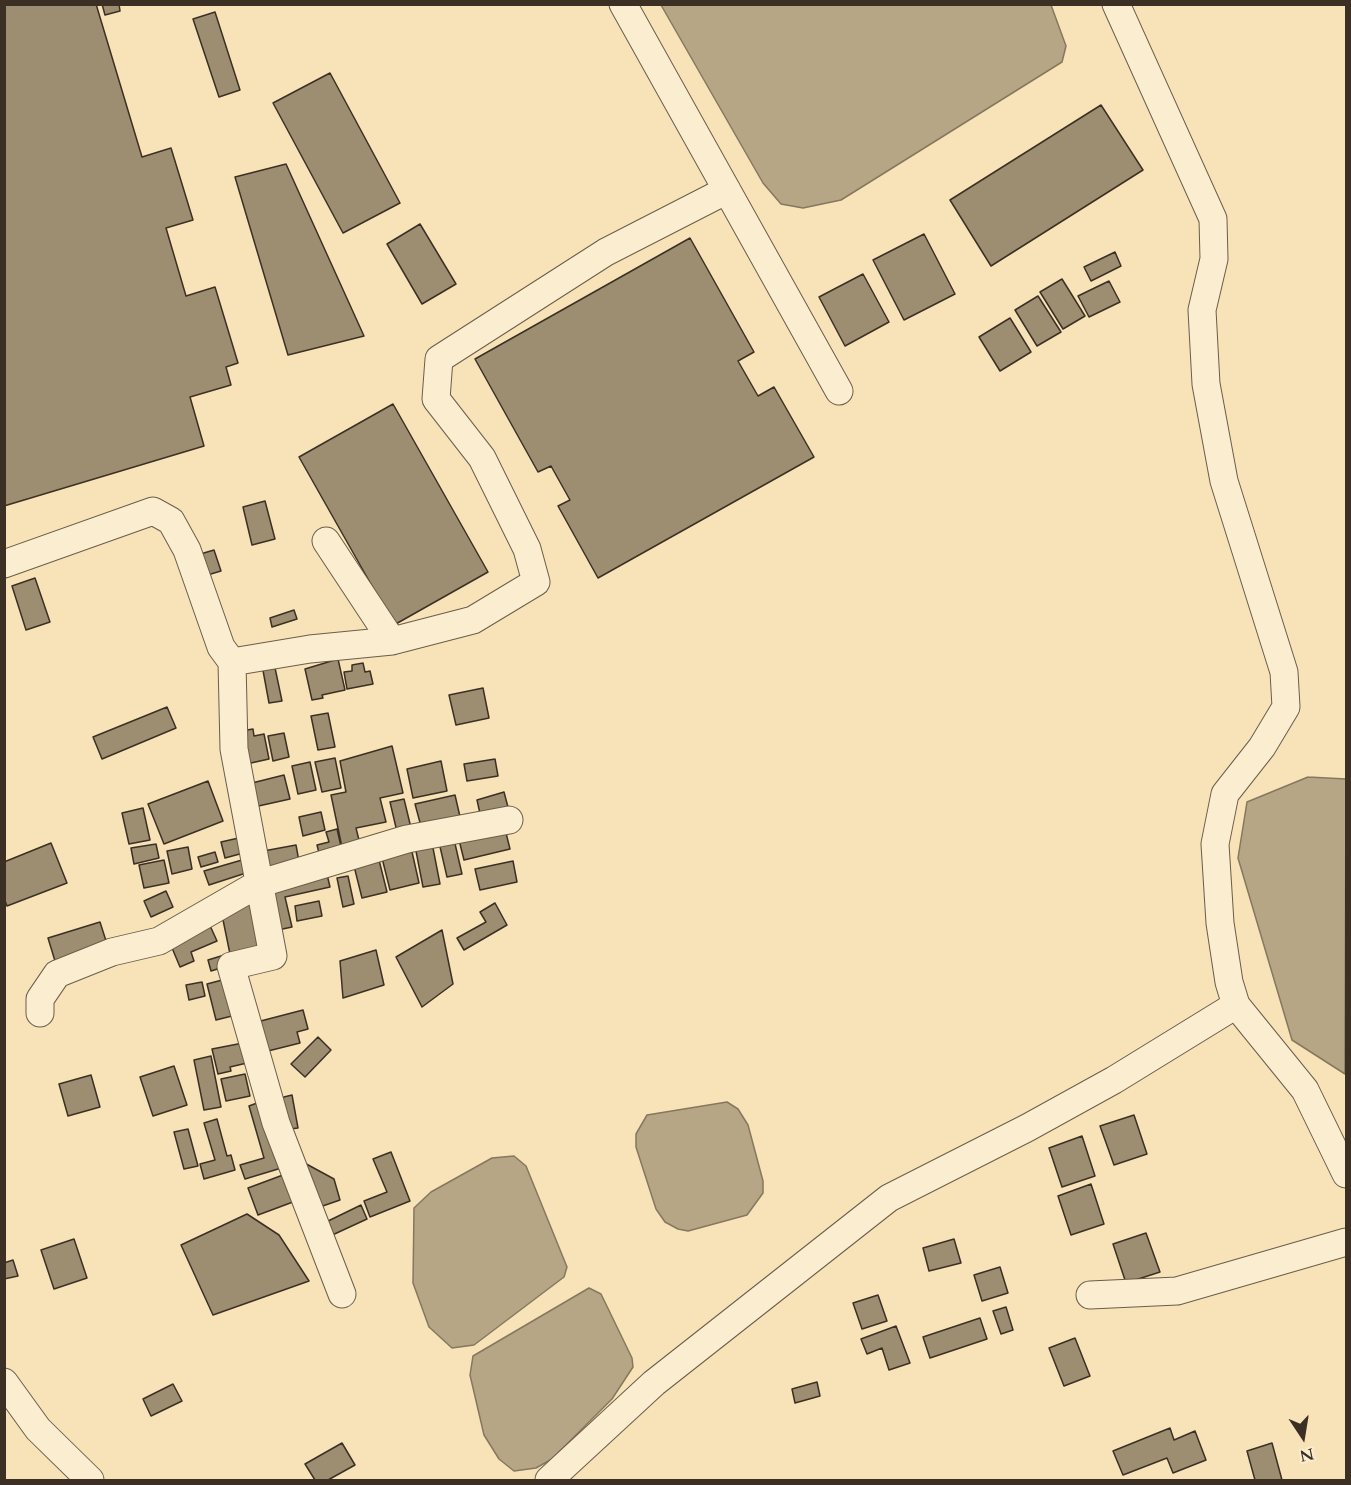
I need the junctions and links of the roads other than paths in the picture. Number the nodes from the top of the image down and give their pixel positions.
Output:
1 (623, 4) edge
2 (1116, 4) edge
3 (727, 190) junction
4 (839, 391) dead end
5 (326, 541) dead end
6 (4, 564) edge
7 (393, 641) junction
8 (232, 662) junction
9 (508, 820) dead end
10 (258, 884) junction
11 (1236, 1005) junction
12 (40, 1012) dead end
13 (1347, 1174) edge
14 (1347, 1242) edge
15 (342, 1294) dead end
16 (1090, 1295) dead end
17 (4, 1382) edge
18 (90, 1480) edge
19 (549, 1480) edge

1 - 3 street
2 - 11 street
3 - 4 street
3 - 7 street
5 - 7 street
6 - 8 street
7 - 8 street
8 - 10 street
9 - 10 street
10 - 12 street
10 - 15 street
11 - 13 street
11 - 19 street
14 - 16 street
17 - 18 street

